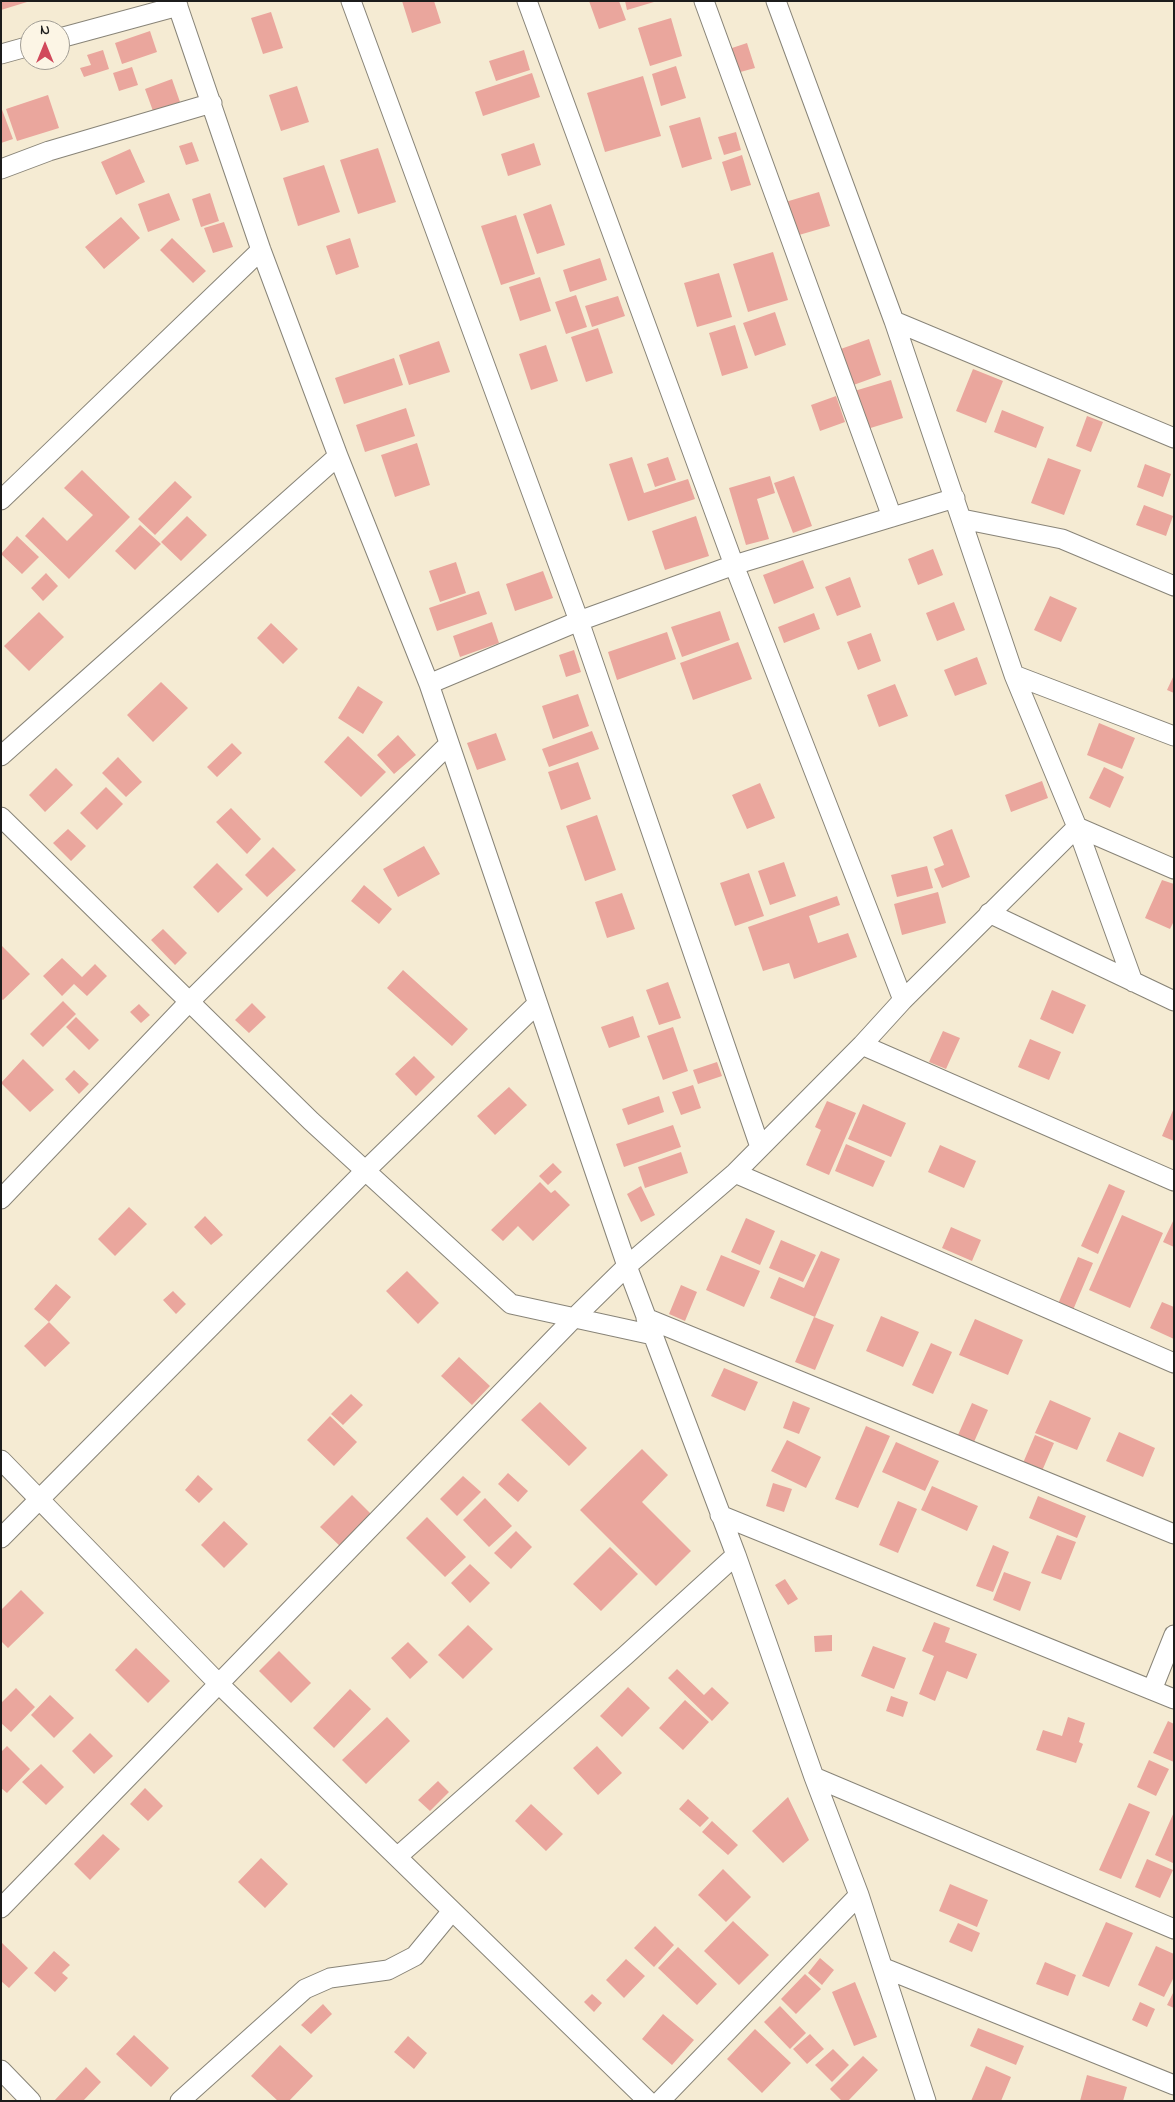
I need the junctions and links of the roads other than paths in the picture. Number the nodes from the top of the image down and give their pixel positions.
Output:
1 (351, 1) edge
2 (527, 1) edge
3 (704, 1) edge
4 (776, 1) edge
5 (177, 4) edge
6 (70, 35) edge
7 (20, 49) edge
8 (1, 54) edge
9 (212, 104) junction
10 (1, 169) edge
11 (261, 250) junction
12 (894, 321) junction
13 (1174, 438) edge
14 (338, 456) junction
15 (955, 498) junction
16 (1, 500) edge
17 (892, 517) junction
18 (962, 519) junction
19 (734, 565) junction
20 (1174, 586) edge
21 (579, 621) junction
22 (1014, 675) junction
23 (429, 684) junction
24 (1174, 736) edge
25 (449, 744) junction
26 (1, 756) edge
27 (1, 817) edge
28 (1076, 827) junction
29 (1174, 869) edge
30 (989, 913) junction
31 (1133, 982) junction
32 (903, 1000) junction
33 (1174, 1001) edge
34 (188, 1002) junction
35 (537, 1004) junction
36 (862, 1045) junction
37 (760, 1147) junction
38 (365, 1171) junction
39 (735, 1173) junction
40 (1174, 1181) edge
41 (1, 1199) edge
42 (627, 1266) junction
43 (574, 1318) junction
44 (646, 1318) junction
45 (653, 1335) junction
46 (1174, 1362) edge
47 (1, 1460) edge
48 (40, 1499) junction
49 (720, 1515) junction
50 (1174, 1534) edge
51 (1, 1538) edge
52 (736, 1555) junction
53 (1174, 1635) edge
54 (218, 1682) junction
55 (1152, 1690) junction
56 (1174, 1699) edge
57 (814, 1777) junction
58 (397, 1857) junction
59 (859, 1895) junction
60 (1, 1908) edge
61 (452, 1911) junction
62 (1174, 1929) edge
63 (884, 1968) junction
64 (1, 2070) edge
65 (1174, 2085) edge
66 (31, 2101) edge
67 (180, 2101) edge
68 (648, 2101) edge
69 (660, 2101) edge
70 (926, 2101) edge

1 - 21 street
2 - 19 street
3 - 17 street
4 - 12 street
5 - 6 street
5 - 9 street
7 - 8 street
9 - 10 street
9 - 11 street
11 - 14 street
11 - 16 street
12 - 13 street
12 - 15 street
14 - 23 street
14 - 26 street
15 - 17 street
15 - 18 street
17 - 19 street
18 - 20 street
18 - 22 street
19 - 21 street
19 - 32 street
21 - 23 street
21 - 37 street
22 - 24 street
22 - 28 street
23 - 25 street
25 - 34 street
25 - 35 street
27 - 34 street
28 - 29 street
28 - 30 street
28 - 31 street
30 - 31 street
30 - 32 street
31 - 33 street
32 - 36 street
34 - 38 street
34 - 41 street
35 - 38 street
35 - 42 street
36 - 37 street
36 - 40 street
37 - 39 street
38 - 43 street
38 - 48 street
39 - 42 street
39 - 46 street
42 - 43 street
42 - 44 street
43 - 45 street
43 - 54 street
44 - 45 street
44 - 50 street
45 - 49 street
47 - 48 street
48 - 51 street
48 - 54 street
49 - 52 street
49 - 55 street
52 - 57 street
52 - 58 street
53 - 55 street
54 - 58 street
54 - 60 street
55 - 56 street
57 - 59 street
57 - 62 street
58 - 61 street
59 - 63 street
59 - 69 street
61 - 67 street
61 - 68 street
63 - 65 street
63 - 70 street
64 - 66 street

